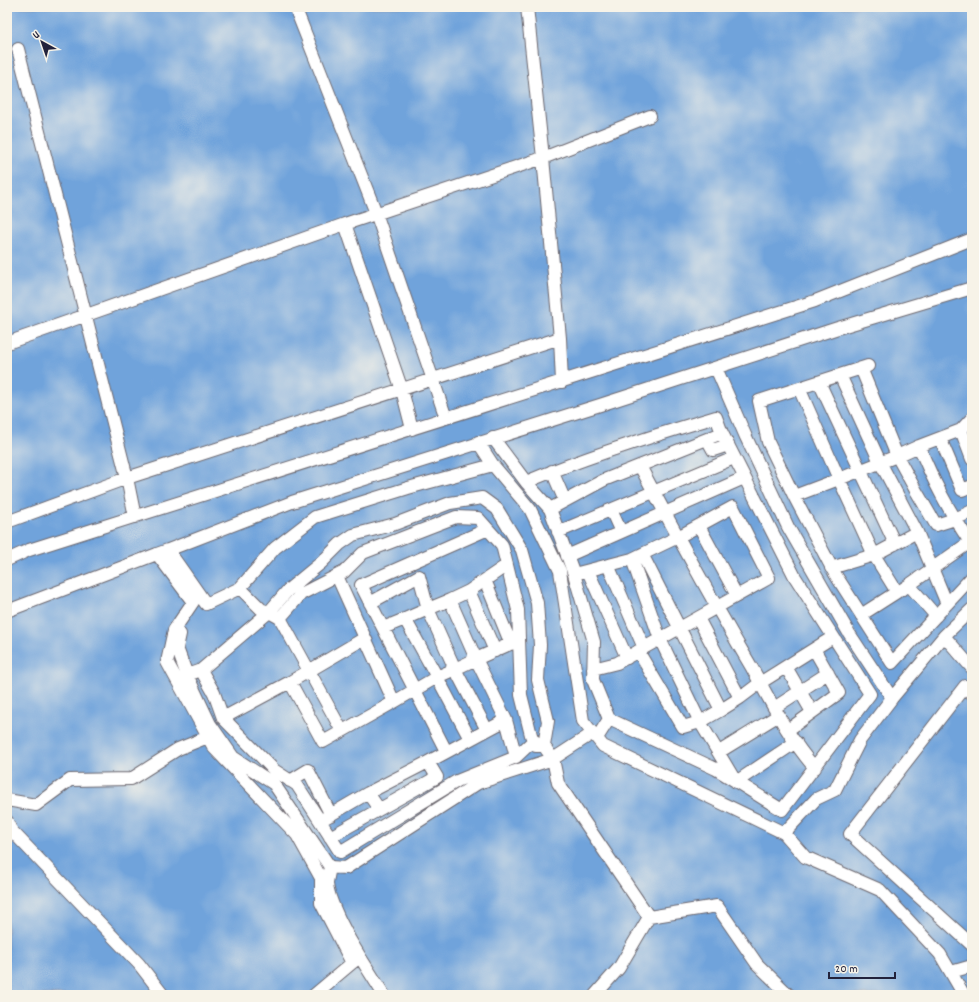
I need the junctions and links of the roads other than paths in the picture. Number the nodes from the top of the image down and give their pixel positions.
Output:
1 (295, 7) edge
2 (527, 7) edge
3 (18, 49) dead end
4 (650, 116) dead end
5 (543, 158) junction
6 (376, 214) junction
7 (345, 224) junction
8 (972, 239) edge
9 (972, 288) edge
10 (86, 316) junction
11 (560, 338) junction
12 (7, 343) edge
13 (716, 368) junction
14 (840, 375) junction
15 (432, 380) junction
16 (562, 382) junction
17 (819, 382) junction
18 (798, 388) junction
19 (402, 390) junction
20 (446, 418) junction
21 (972, 418) edge
22 (412, 429) junction
23 (961, 430) junction
24 (722, 433) junction
25 (493, 438) junction
26 (940, 438) junction
27 (706, 439) junction
28 (478, 442) junction
29 (728, 445) junction
30 (919, 446) junction
31 (898, 456) junction
32 (734, 458) junction
33 (972, 459) edge
34 (880, 462) junction
35 (493, 465) junction
36 (640, 466) junction
37 (552, 471) junction
38 (861, 471) junction
39 (126, 478) junction
40 (744, 478) junction
41 (839, 479) junction
42 (526, 482) junction
43 (935, 484) junction
44 (972, 486) edge
45 (915, 489) junction
46 (654, 493) junction
47 (794, 496) junction
48 (565, 501) junction
49 (550, 509) junction
50 (611, 510) junction
51 (972, 511) edge
52 (665, 513) junction
53 (135, 517) junction
54 (955, 519) junction
55 (7, 522) edge
56 (699, 526) junction
57 (488, 529) junction
58 (558, 532) junction
59 (621, 532) junction
60 (917, 532) junction
61 (678, 537) junction
62 (971, 543) edge
63 (895, 544) junction
64 (162, 552) junction
65 (874, 555) junction
66 (567, 556) junction
67 (637, 556) junction
68 (7, 560) edge
69 (507, 565) junction
70 (608, 565) junction
71 (831, 568) junction
72 (932, 568) junction
73 (588, 571) junction
74 (574, 574) junction
75 (337, 576) junction
76 (972, 577) edge
77 (485, 580) junction
78 (909, 585) junction
79 (240, 588) junction
80 (468, 591) junction
81 (897, 592) junction
82 (738, 596) junction
83 (450, 600) junction
84 (370, 603) junction
85 (206, 604) junction
86 (947, 604) junction
87 (717, 607) junction
88 (428, 609) junction
89 (972, 609) edge
90 (7, 610) edge
91 (275, 615) junction
92 (861, 616) junction
93 (936, 616) junction
94 (698, 618) junction
95 (406, 619) junction
96 (383, 628) junction
97 (679, 628) junction
98 (944, 636) junction
99 (833, 637) junction
100 (365, 638) junction
101 (660, 639) junction
102 (515, 642) junction
103 (641, 650) junction
104 (814, 650) junction
105 (495, 651) junction
106 (627, 658) junction
107 (476, 659) junction
108 (786, 667) junction
109 (972, 668) edge
110 (455, 669) junction
111 (594, 669) junction
112 (201, 670) junction
113 (308, 670) junction
114 (828, 674) junction
115 (187, 675) junction
116 (437, 677) junction
117 (290, 682) junction
118 (760, 683) junction
119 (415, 690) junction
120 (800, 691) junction
121 (972, 694) edge
122 (740, 698) junction
123 (892, 698) junction
124 (394, 702) junction
125 (721, 710) junction
126 (777, 712) junction
127 (812, 712) junction
128 (223, 718) junction
129 (609, 719) junction
130 (506, 720) junction
131 (700, 722) junction
132 (487, 730) junction
133 (788, 730) junction
134 (342, 731) junction
135 (595, 736) junction
136 (208, 737) junction
137 (470, 739) junction
138 (796, 742) junction
139 (539, 743) junction
140 (446, 752) junction
141 (719, 752) junction
142 (516, 757) junction
143 (553, 759) junction
144 (428, 762) junction
145 (815, 768) junction
146 (290, 781) junction
147 (736, 782) junction
148 (368, 793) junction
149 (7, 800) edge
150 (379, 809) junction
151 (325, 818) junction
152 (7, 821) edge
153 (784, 833) junction
154 (330, 837) junction
155 (330, 867) junction
156 (648, 917) junction
157 (972, 945) edge
158 (356, 960) junction
159 (972, 966) edge
160 (950, 972) junction
161 (163, 995) edge
162 (314, 995) edge
163 (384, 995) edge
164 (595, 995) edge
165 (789, 995) edge
166 (964, 995) edge

1 - 6 lane
2 - 5 lane
3 - 10 lane
4 - 5 lane
5 - 6 lane
5 - 11 lane
6 - 7 lane
6 - 15 lane
7 - 10 lane
7 - 19 lane
8 - 16 lane
9 - 13 lane
10 - 12 lane
10 - 39 lane
11 - 15 lane
11 - 16 lane
13 - 25 lane
13 - 123 lane
14 - 17 lane
14 - 31 lane
14 - 34 lane
15 - 19 lane
15 - 20 lane
16 - 20 lane
17 - 18 lane
17 - 38 lane
18 - 41 lane
18 - 47 lane
19 - 22 lane
19 - 39 lane
20 - 22 lane
21 - 23 lane
22 - 53 lane
23 - 26 lane
23 - 33 lane
24 - 27 lane
24 - 29 lane
24 - 37 lane
25 - 28 lane
25 - 42 lane
26 - 30 lane
26 - 44 lane
27 - 29 lane
27 - 36 lane
28 - 35 lane
28 - 64 lane
29 - 32 lane
30 - 31 lane
30 - 43 lane
31 - 34 lane
31 - 45 lane
32 - 40 lane
32 - 46 lane
34 - 38 lane
34 - 60 lane
35 - 79 lane
35 - 135 lane
36 - 46 lane
36 - 48 lane
37 - 42 lane
37 - 48 lane
38 - 41 lane
38 - 63 lane
39 - 53 lane
39 - 55 lane
40 - 52 lane
40 - 99 lane
41 - 47 lane
41 - 65 lane
42 - 49 lane
43 - 45 lane
43 - 54 lane
45 - 54 lane
46 - 50 lane
46 - 52 lane
47 - 71 lane
48 - 49 lane
49 - 58 lane
50 - 58 lane
50 - 59 lane
51 - 54 lane
52 - 59 lane
52 - 61 lane
53 - 68 lane
54 - 62 lane
56 - 61 lane
56 - 82 lane
56 - 82 lane
57 - 69 lane
57 - 75 lane
57 - 84 lane
58 - 66 lane
59 - 66 lane
60 - 63 lane
60 - 72 lane
61 - 67 lane
61 - 87 lane
62 - 72 lane
63 - 65 lane
64 - 85 lane
64 - 90 lane
64 - 136 lane
65 - 71 lane
65 - 81 lane
66 - 74 lane
67 - 70 lane
67 - 97 lane
67 - 101 lane
69 - 77 lane
69 - 102 lane
70 - 73 lane
70 - 103 lane
71 - 92 lane
72 - 78 lane
72 - 86 lane
73 - 74 lane
73 - 106 lane
74 - 111 lane
75 - 91 lane
75 - 100 lane
76 - 86 lane
77 - 80 lane
77 - 102 lane
78 - 81 lane
78 - 93 lane
79 - 85 lane
79 - 91 lane
80 - 83 lane
80 - 105 lane
81 - 92 lane
82 - 87 lane
83 - 88 lane
83 - 107 lane
84 - 88 lane
84 - 96 lane
85 - 115 lane
86 - 93 lane
87 - 94 lane
87 - 118 lane
88 - 95 lane
88 - 110 lane
89 - 98 lane
91 - 112 lane
91 - 113 lane
91 - 139 lane
92 - 93 lane
94 - 97 lane
94 - 122 lane
95 - 96 lane
95 - 116 lane
96 - 119 lane
97 - 101 lane
97 - 125 lane
98 - 109 lane
98 - 123 lane
99 - 104 lane
99 - 145 lane
100 - 113 lane
100 - 124 lane
101 - 103 lane
101 - 131 lane
102 - 105 lane
102 - 139 lane
103 - 106 lane
103 - 131 lane
104 - 108 lane
104 - 114 lane
105 - 107 lane
106 - 111 lane
107 - 110 lane
107 - 130 lane
108 - 118 lane
108 - 120 lane
110 - 116 lane
110 - 132 lane
111 - 129 lane
112 - 115 lane
112 - 128 lane
113 - 117 lane
113 - 134 lane
114 - 120 lane
114 - 127 lane
115 - 155 lane
116 - 119 lane
116 - 137 lane
117 - 128 lane
117 - 134 lane
118 - 122 lane
118 - 126 lane
119 - 124 lane
119 - 140 lane
120 - 126 lane
120 - 127 lane
121 - 157 lane
122 - 125 lane
123 - 153 lane
124 - 134 lane
125 - 131 lane
126 - 133 lane
126 - 141 lane
127 - 133 lane
128 - 146 lane
129 - 135 lane
129 - 147 lane
130 - 132 lane
130 - 142 lane
131 - 141 lane
132 - 137 lane
133 - 138 lane
135 - 143 lane
135 - 153 lane
136 - 149 lane
136 - 158 lane
137 - 140 lane
138 - 145 lane
138 - 147 lane
139 - 142 lane
139 - 143 lane
140 - 144 lane
141 - 147 lane
142 - 154 lane
143 - 155 lane
143 - 156 lane
144 - 148 lane
144 - 150 lane
145 - 147 lane
146 - 151 lane
146 - 151 lane
148 - 150 lane
148 - 151 lane
150 - 154 lane
151 - 154 lane
152 - 161 lane
153 - 160 lane
155 - 158 lane
156 - 164 lane
156 - 165 lane
158 - 162 lane
158 - 163 lane
159 - 160 lane
160 - 166 lane

